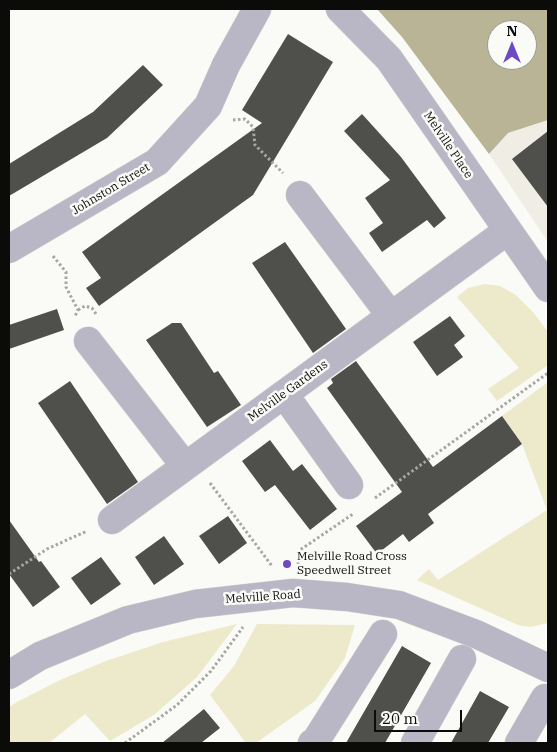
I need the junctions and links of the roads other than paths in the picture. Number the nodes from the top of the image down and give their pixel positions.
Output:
1 (256, 9) edge
2 (340, 9) edge
3 (300, 195) road end
4 (507, 231) junction
5 (9, 250) edge
6 (548, 288) edge
7 (391, 316) junction
8 (88, 341) road end
9 (284, 394) junction
10 (185, 466) junction
11 (349, 485) dead end
12 (112, 520) road end
13 (383, 634) dead end
14 (462, 659) dead end
15 (548, 668) edge
16 (10, 672) edge
17 (545, 698) dead end
18 (315, 743) edge
19 (415, 743) edge
20 (519, 743) edge

1 - 5 street, Johnston Street
2 - 4 street, Melville Place
3 - 7 street
4 - 6 street, Melville Place
4 - 7 street, Melville Gardens
7 - 9 street, Melville Gardens
8 - 10 street
9 - 10 street, Melville Gardens
9 - 11 street
10 - 12 street, Melville Gardens
13 - 18 street
14 - 19 street
15 - 16 street, Melville Road
17 - 20 street

